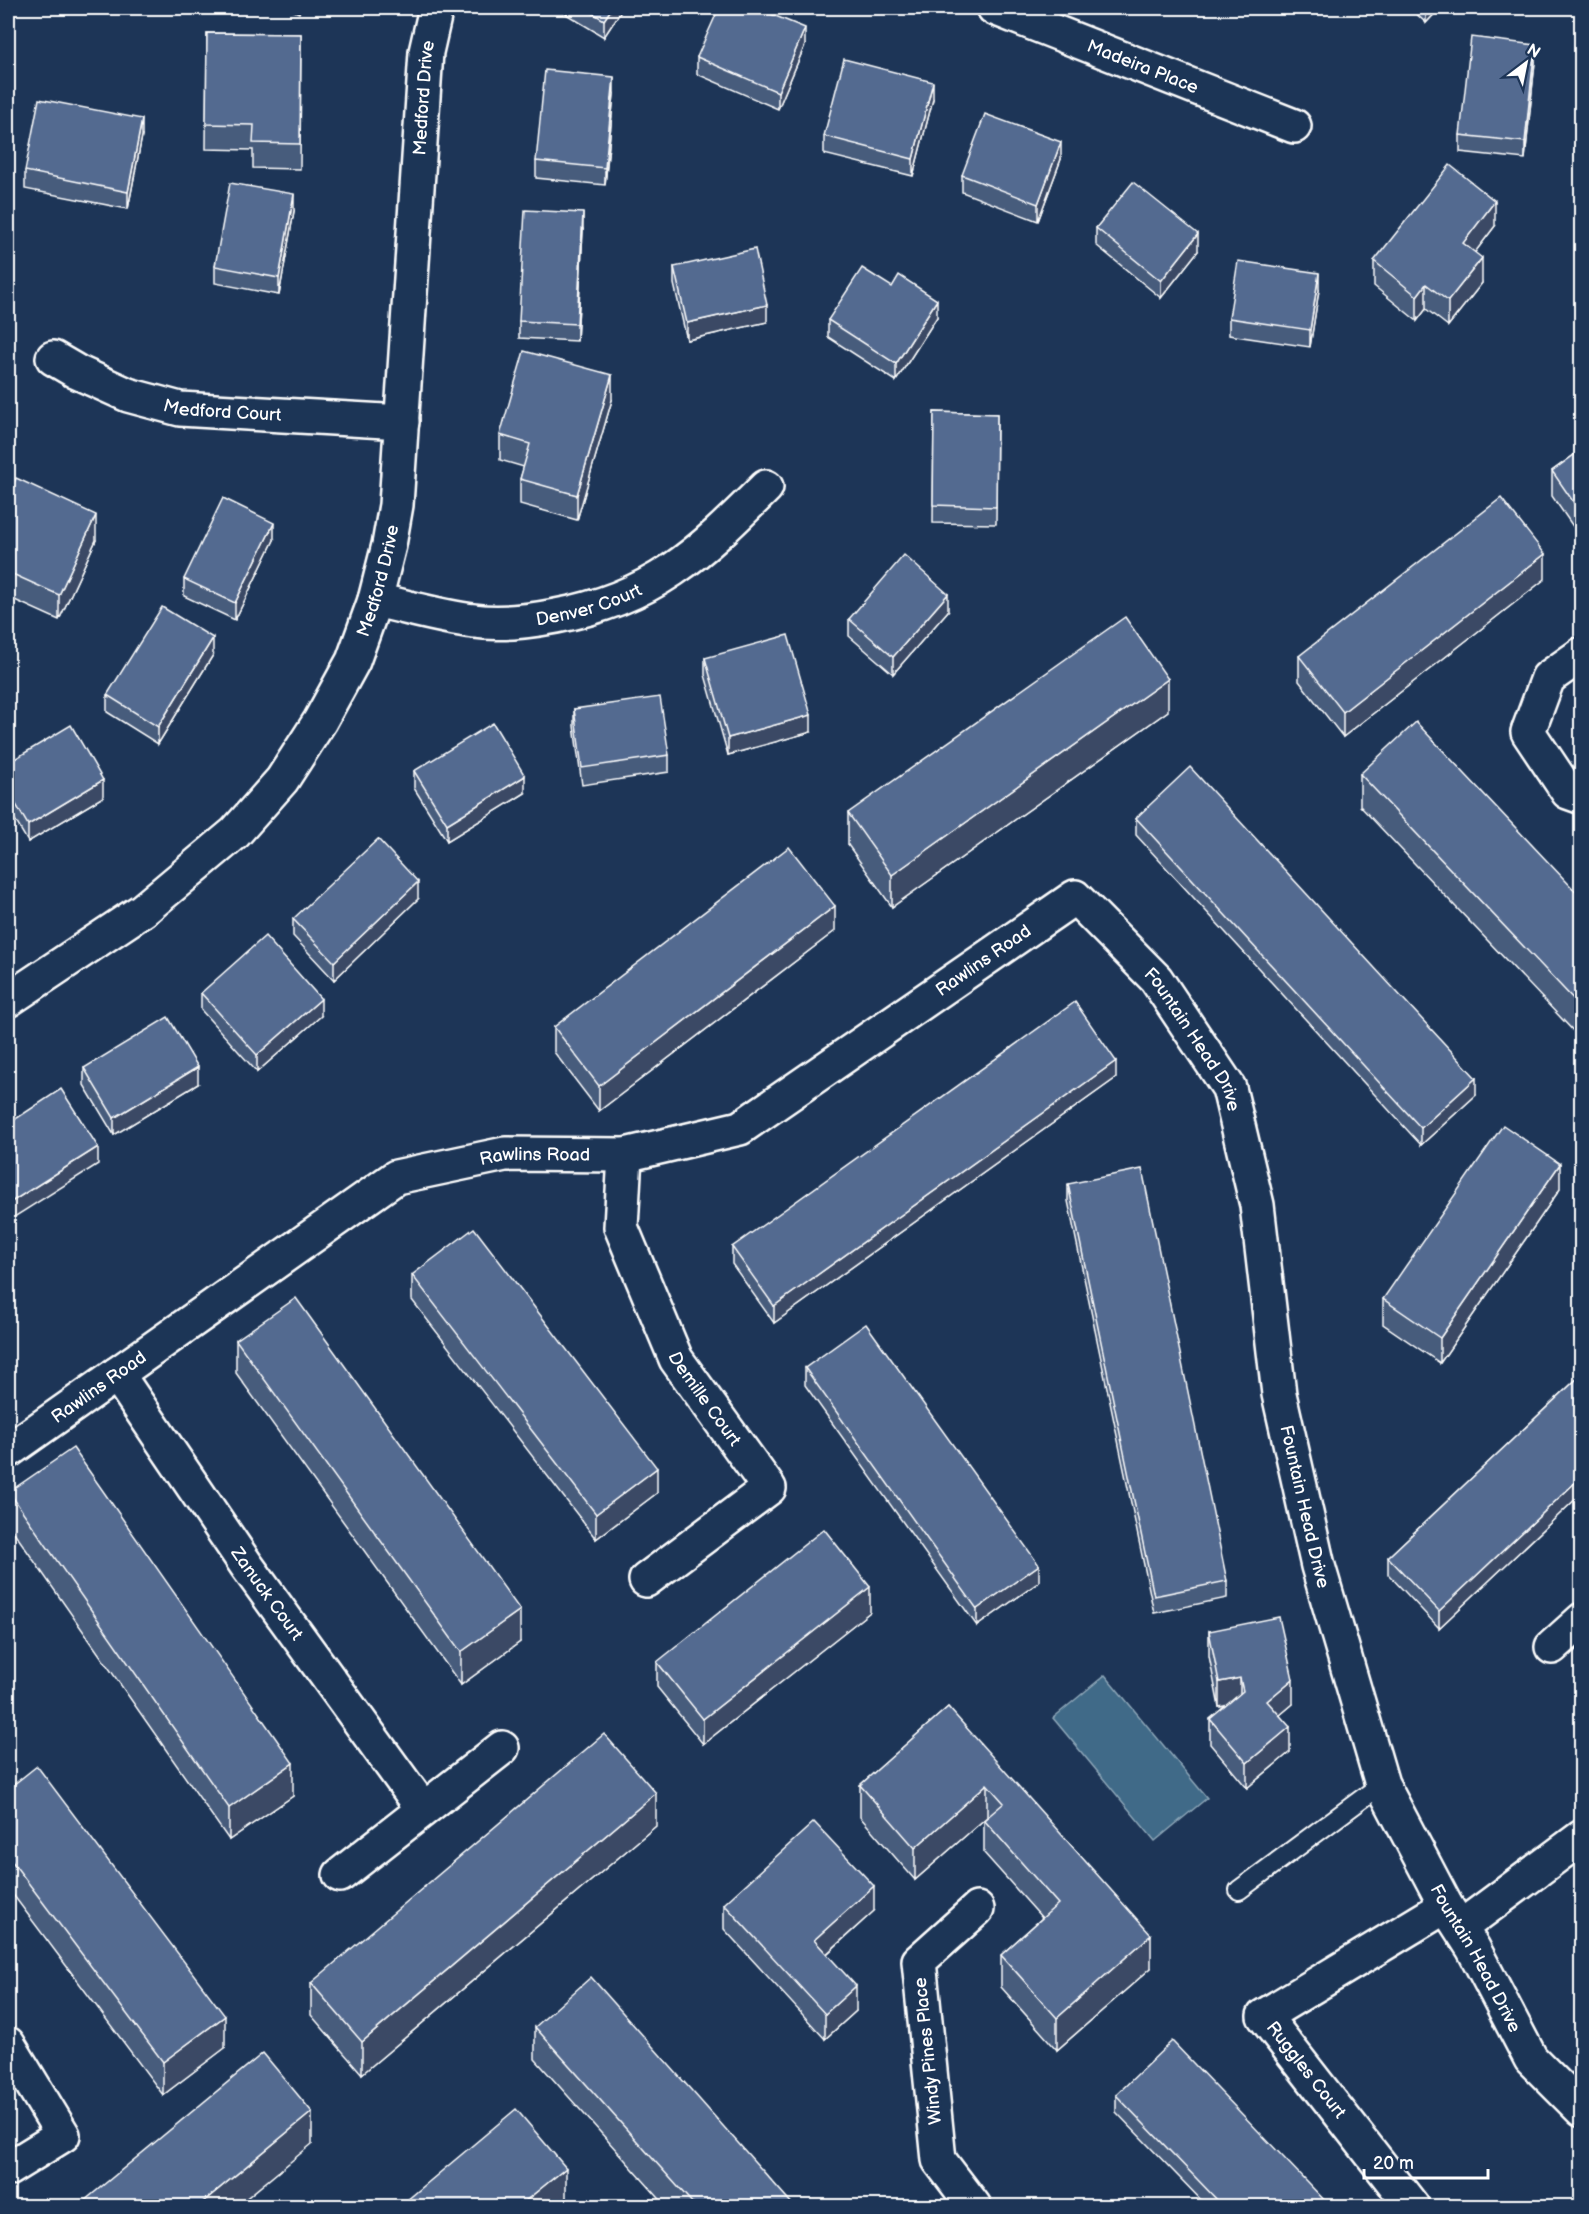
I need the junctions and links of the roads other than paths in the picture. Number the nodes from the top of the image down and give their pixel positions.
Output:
1 (436, 8) edge
2 (994, 8) edge
3 (1294, 126) dead end
4 (53, 358) dead end
5 (402, 422) junction
6 (766, 488) dead end
7 (375, 600) junction
8 (1581, 654) edge
9 (1581, 797) edge
10 (1075, 897) joint
11 (8, 1000) edge
12 (625, 1155) junction
13 (117, 1374) junction
14 (8, 1451) edge
15 (646, 1580) dead end
16 (1581, 1620) edge
17 (1552, 1647) dead end
18 (502, 1748) dead end
19 (1382, 1784) junction
20 (423, 1809) junction
21 (1581, 1837) edge
22 (340, 1875) dead end
23 (1239, 1890) dead end
24 (977, 1909) dead end
25 (1453, 1916) junction
26 (8, 2044) edge
27 (1581, 2110) edge
28 (8, 2169) edge
29 (974, 2206) edge
30 (1412, 2206) edge

1 - 5 street, Medford Drive
2 - 3 street, Madeira Place
4 - 5 street, Medford Court
5 - 7 street, Medford Drive
6 - 7 street, Denver Court
7 - 11 street, Medford Drive
8 - 9 street
10 - 12 street, Rawlins Road
10 - 19 street, Fountain Head Drive
12 - 13 street, Rawlins Road
12 - 15 street, Demille Court
13 - 14 street, Rawlins Road
13 - 20 street, Zanuck Court
16 - 17 street
18 - 20 street
19 - 23 lane
19 - 25 street, Fountain Head Drive
20 - 22 street
21 - 25 street
24 - 29 street, Windy Pines Place
25 - 27 street, Fountain Head Drive
25 - 30 street, Ruggles Court
26 - 28 street

